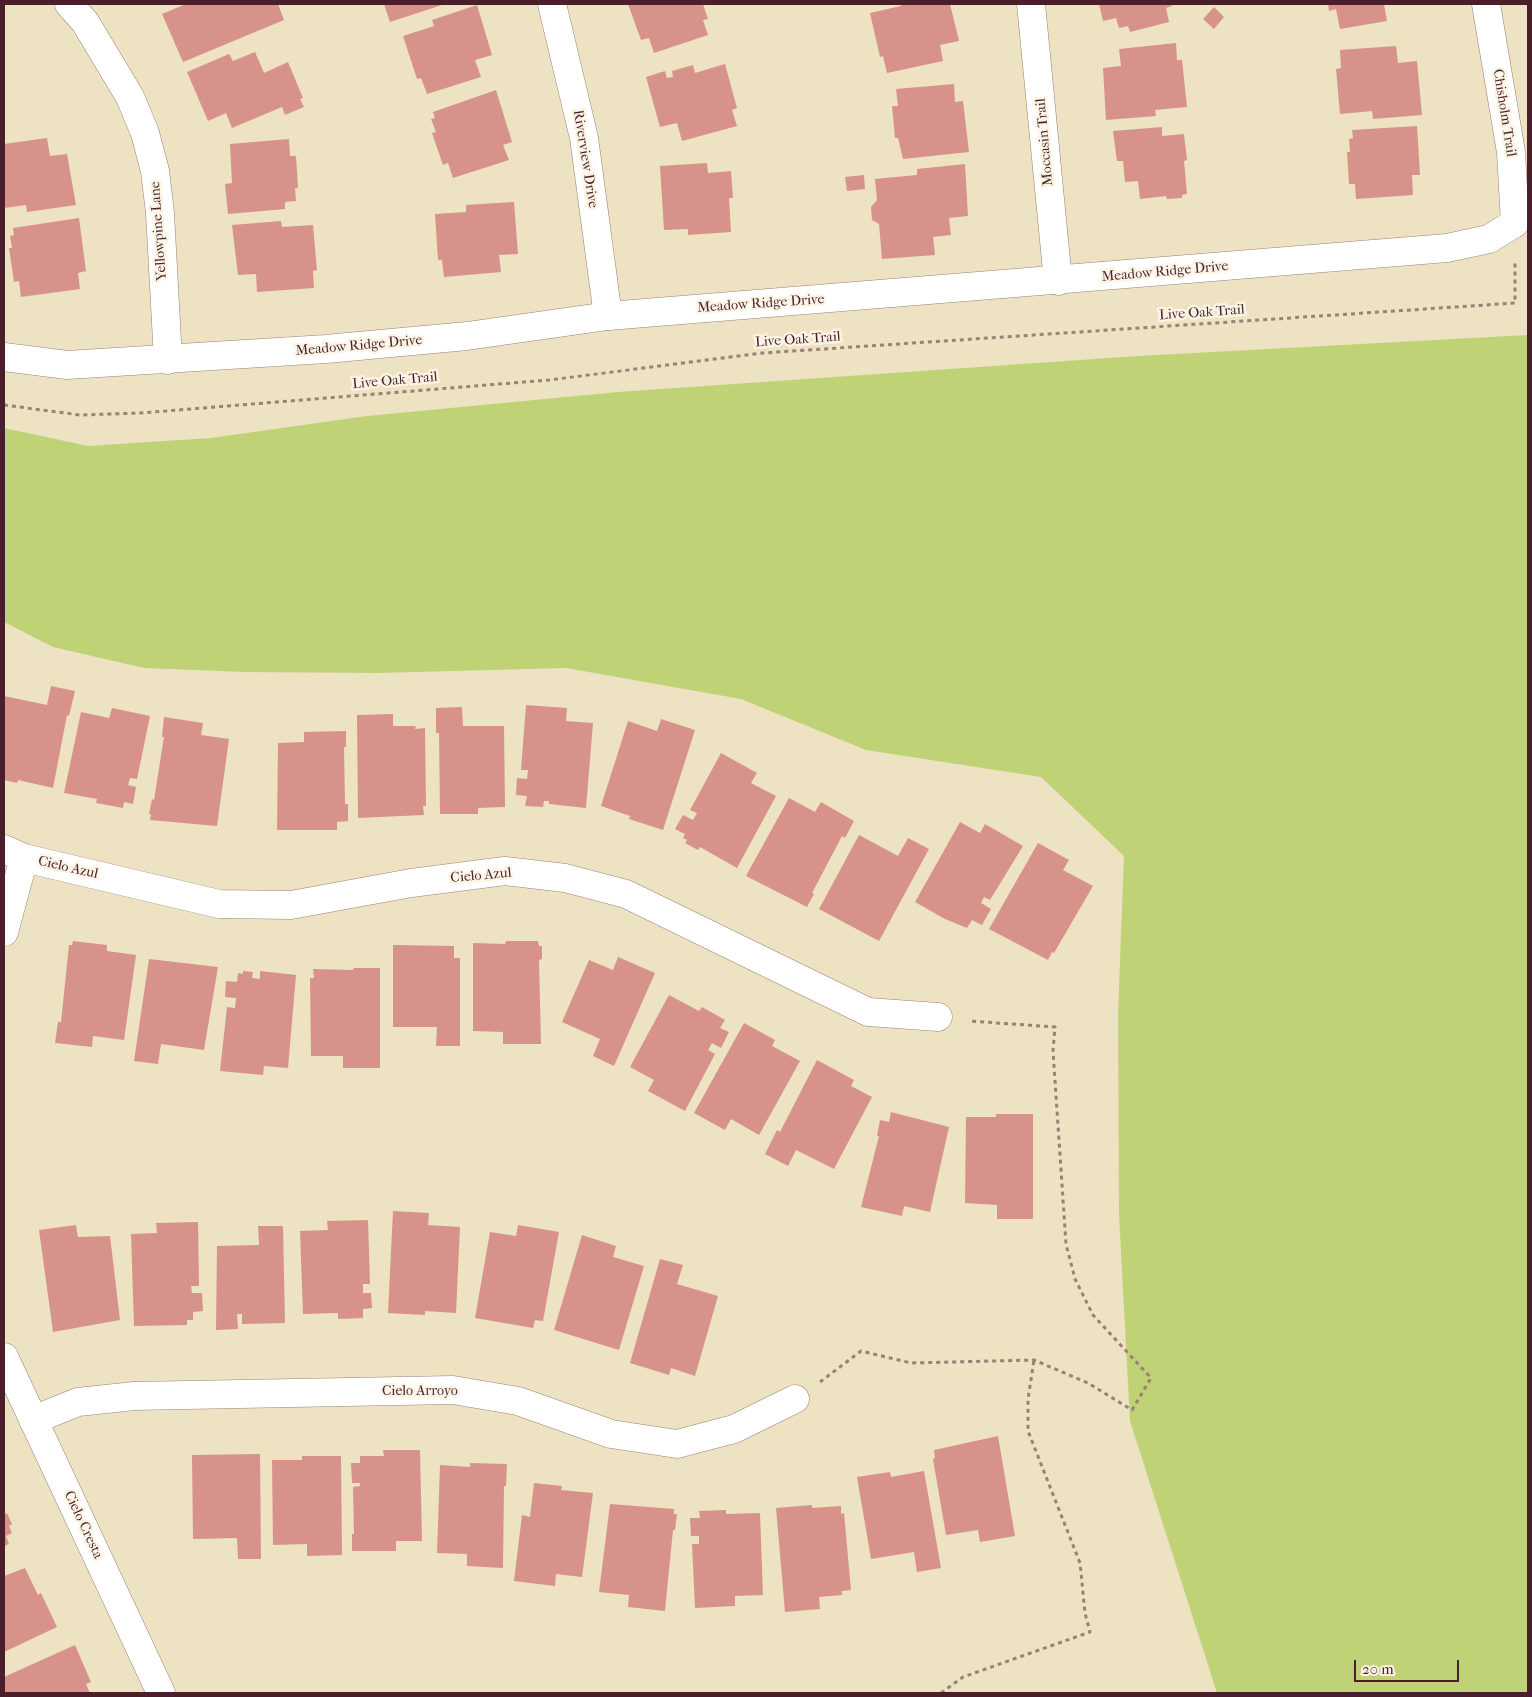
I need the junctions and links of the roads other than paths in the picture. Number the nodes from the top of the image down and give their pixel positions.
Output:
1 (68, 4) edge
2 (552, 4) edge
3 (1031, 4) edge
4 (1486, 4) edge
5 (1515, 223) joint
6 (1058, 281) junction
7 (608, 316) junction
8 (4, 357) edge
9 (168, 360) junction
10 (14, 853) edge
11 (4, 932) edge
12 (938, 1017) road end
13 (4, 1357) edge
14 (795, 1399) dead end
15 (33, 1420) junction
16 (162, 1693) edge

1 - 9 street, Yellowpine Lane
2 - 7 street, Riverview Drive
3 - 6 street, Moccasin Trail
4 - 5 street, Chisholm Trail
5 - 6 street, Meadow Ridge Drive
6 - 7 street, Meadow Ridge Drive
7 - 9 street, Meadow Ridge Drive
8 - 9 street, Meadow Ridge Drive
10 - 11 street
10 - 12 street, Cielo Azul
13 - 15 street, Cielo Cresta
14 - 15 street, Cielo Arroyo
15 - 16 street, Cielo Cresta

